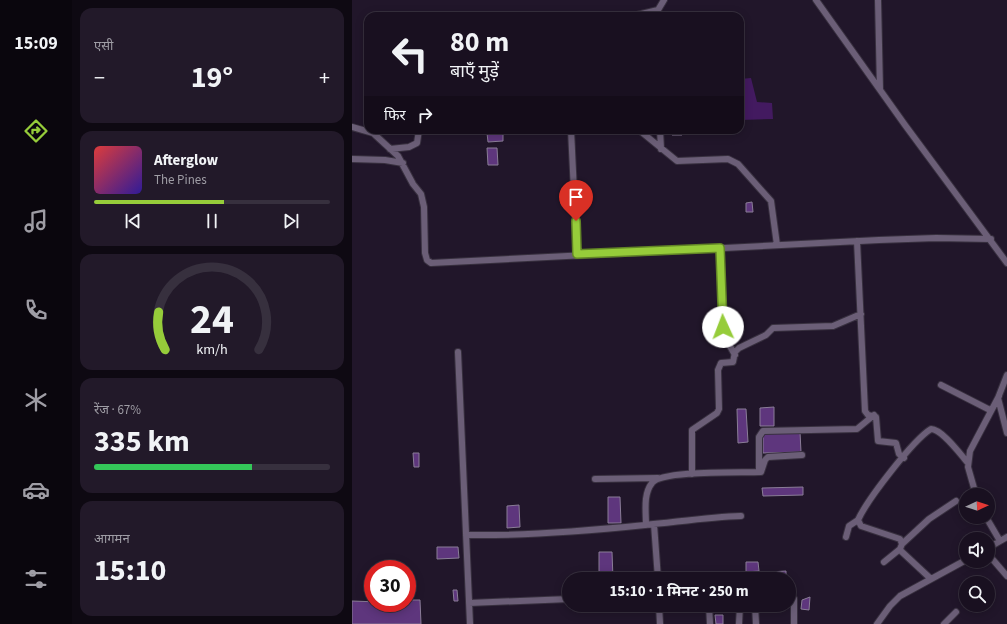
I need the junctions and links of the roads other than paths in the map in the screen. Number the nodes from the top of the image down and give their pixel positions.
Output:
1 (664, 0) edge
2 (816, 0) edge
3 (878, 0) edge
4 (656, 12) edge
5 (880, 90) junction
6 (352, 127) edge
7 (364, 130) edge
8 (374, 134) edge
9 (419, 134) edge
10 (571, 134) edge
11 (644, 134) edge
12 (660, 134) edge
13 (662, 148) junction
14 (390, 149) junction
15 (352, 159) edge
16 (403, 163) junction
17 (991, 239) junction
18 (858, 241) junction
19 (777, 245) junction
20 (720, 248) junction
21 (577, 254) junction
22 (1007, 264) edge
23 (861, 314) junction
24 (458, 352) dead end
25 (735, 355) junction
26 (1007, 375) edge
27 (941, 385) dead end
28 (999, 396) junction
29 (990, 410) junction
30 (874, 415) junction
31 (1007, 433) edge
32 (802, 455) dead end
33 (904, 458) junction
34 (968, 463) junction
35 (759, 472) junction
36 (692, 474) junction
37 (658, 478) junction
38 (595, 479) dead end
39 (974, 488) edge
40 (956, 501) dead end
41 (742, 516) dead end
42 (858, 520) junction
43 (654, 524) junction
44 (990, 524) edge
45 (646, 525) junction
46 (466, 535) junction
47 (846, 537) dead end
48 (1007, 537) edge
49 (1000, 541) junction
50 (995, 544) edge
51 (901, 546) junction
52 (884, 562) dead end
53 (995, 562) edge
54 (959, 564) edge
55 (657, 572) edge
56 (1007, 576) edge
57 (931, 579) junction
58 (562, 599) edge
59 (469, 603) junction
60 (659, 612) edge
61 (709, 612) edge
62 (740, 612) edge
63 (755, 612) edge
64 (794, 612) edge
65 (956, 612) dead end
66 (470, 624) edge
67 (660, 624) edge
68 (710, 624) edge
69 (739, 624) edge
70 (756, 624) edge
71 (794, 624) edge
72 (877, 624) edge
73 (944, 624) edge

1 - 4 street
2 - 5 street
3 - 5 street
5 - 17 street
6 - 7 street
8 - 14 street
9 - 14 street
10 - 21 street
11 - 13 street
12 - 13 street
13 - 19 street
14 - 16 street
15 - 16 street
16 - 21 street
17 - 18 street
17 - 22 street
18 - 19 street
18 - 23 street
19 - 20 street
20 - 21 street
20 - 25 street
23 - 25 street
23 - 30 street
24 - 46 street
25 - 36 street
26 - 28 street
27 - 29 street
28 - 29 street
28 - 31 street
29 - 34 street
30 - 33 street
30 - 35 street
32 - 35 street
33 - 34 street
33 - 42 street
34 - 39 street
35 - 36 street
36 - 37 street
37 - 38 street
37 - 45 street
40 - 51 street
41 - 43 street
42 - 47 street
42 - 51 street
43 - 45 street
43 - 55 street
44 - 49 street
45 - 46 street
46 - 59 street
48 - 49 street
49 - 50 street
51 - 52 street
51 - 57 street
53 - 56 street
54 - 57 street
57 - 72 street
58 - 59 street
59 - 66 street
60 - 67 street
61 - 68 street
62 - 69 street
63 - 70 street
64 - 71 street
65 - 73 street

